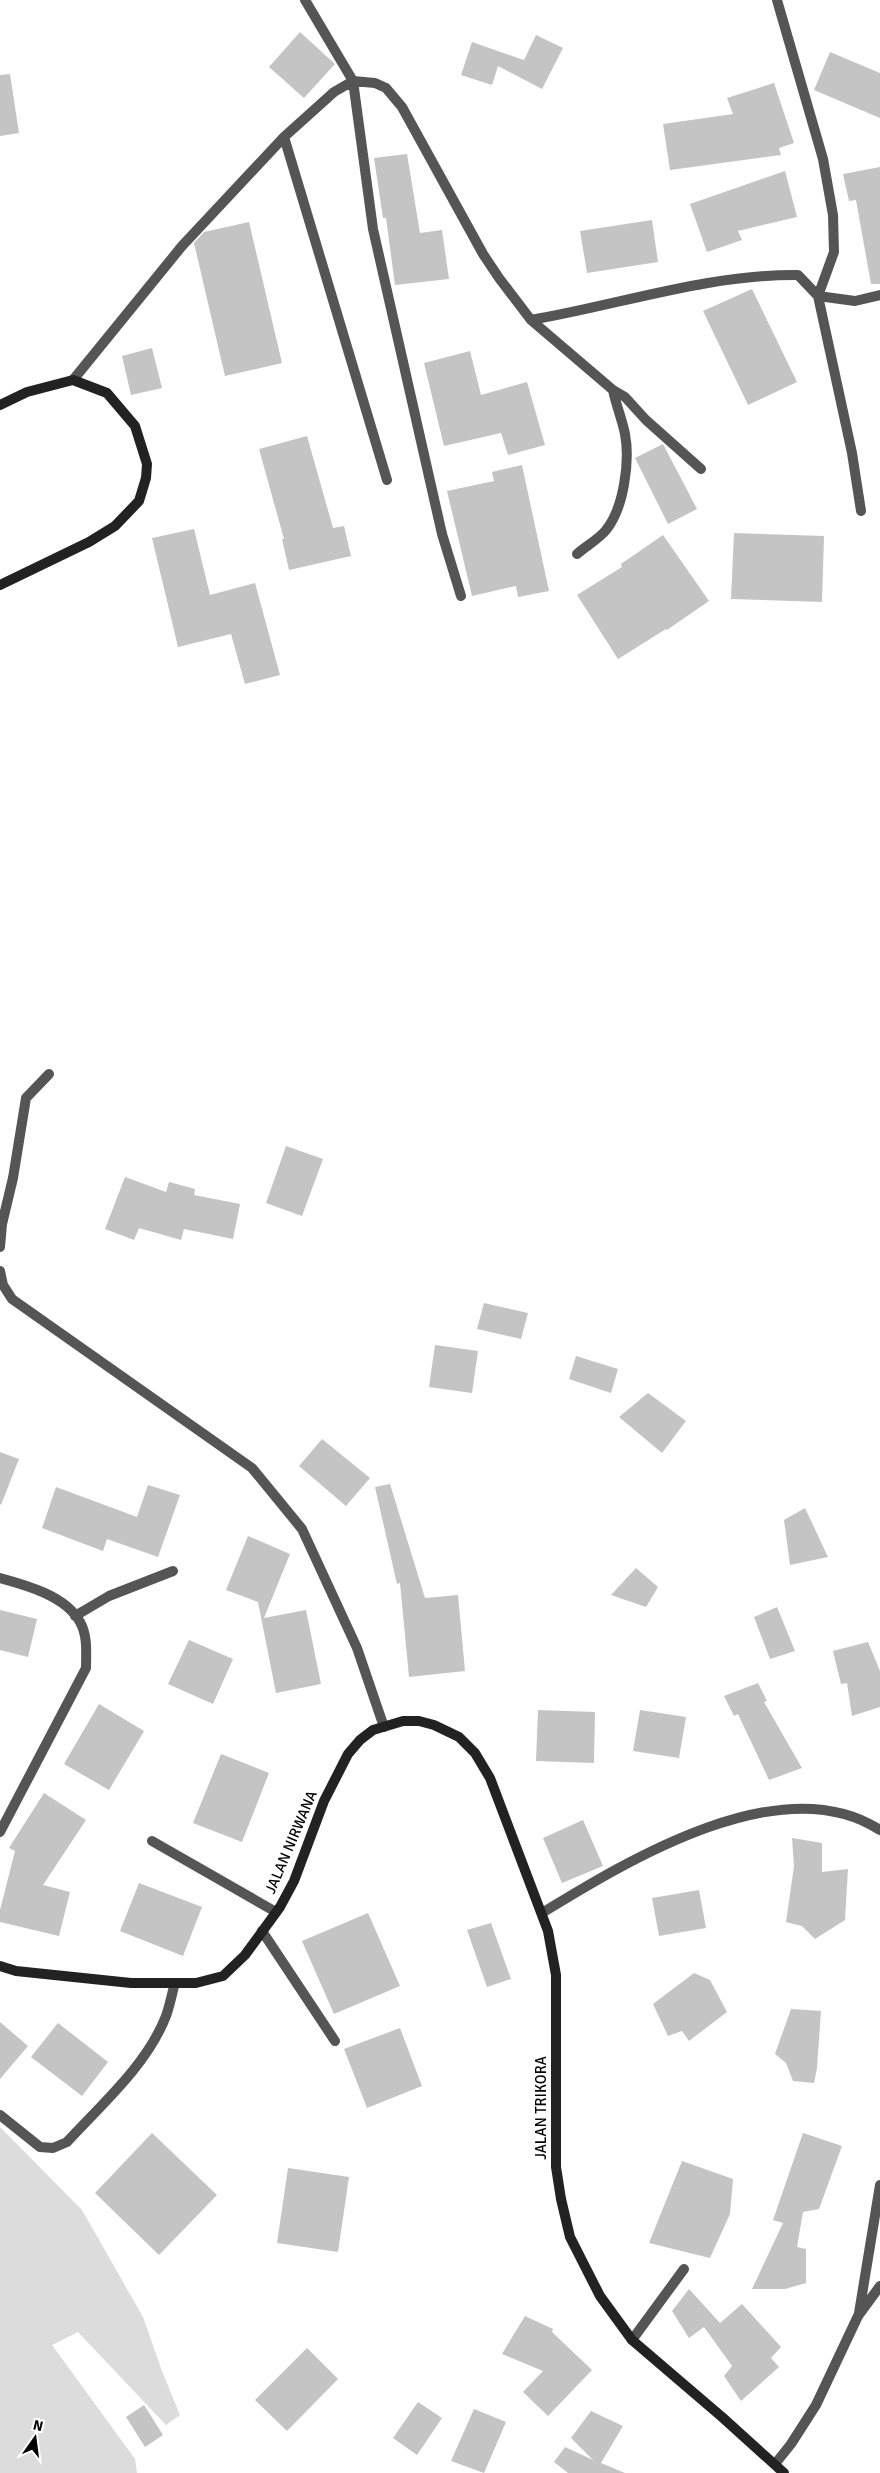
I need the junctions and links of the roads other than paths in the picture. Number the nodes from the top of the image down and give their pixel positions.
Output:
1 (305, 0) edge
2 (777, 0) edge
3 (353, 82) junction
4 (284, 137) junction
5 (880, 295) edge
6 (818, 296) junction
7 (531, 320) junction
8 (73, 380) junction
9 (613, 390) junction
10 (0, 404) edge
11 (701, 469) dead end
12 (387, 480) dead end
13 (861, 511) dead end
14 (576, 554) dead end
15 (0, 585) edge
16 (461, 596) dead end
17 (49, 1074) dead end
18 (0, 1247) edge
19 (0, 1271) edge
20 (173, 1571) dead end
21 (0, 1578) edge
22 (76, 1616) junction
23 (403, 1721) joint
24 (384, 1727) junction
25 (1, 1825) edge
26 (880, 1830) edge
27 (152, 1841) dead end
28 (276, 1912) junction
29 (542, 1913) junction
30 (262, 1932) junction
31 (0, 1966) edge
32 (175, 1983) junction
33 (335, 2041) dead end
34 (0, 2115) edge
35 (880, 2185) edge
36 (877, 2225) edge
37 (684, 2269) dead end
38 (880, 2286) edge
39 (858, 2316) junction
40 (632, 2340) junction
41 (774, 2464) junction
42 (784, 2473) edge

1 - 3 street
2 - 6 street
3 - 4 street
3 - 7 street
3 - 16 street
4 - 8 street
4 - 12 street
5 - 6 street
6 - 7 street
6 - 13 street
7 - 9 street
8 - 10 street
8 - 15 street
9 - 11 street
9 - 14 street
17 - 18 street
19 - 24 street
20 - 22 street
21 - 22 street
22 - 25 street
23 - 24 street, JALAN NIRWANA
23 - 29 street, JALAN TRIKORA
24 - 28 street, JALAN NIRWANA
26 - 29 street
27 - 28 street
28 - 30 street, JALAN NIRWANA
29 - 40 street, JALAN TRIKORA
30 - 32 street, JALAN NIRWANA
30 - 33 street
31 - 32 street, JALAN NIRWANA
32 - 34 street
35 - 36 street
36 - 39 street
37 - 40 street
38 - 39 street
39 - 41 street
40 - 41 street, JALAN TRIKORA
41 - 42 street, JALAN TRIKORA

